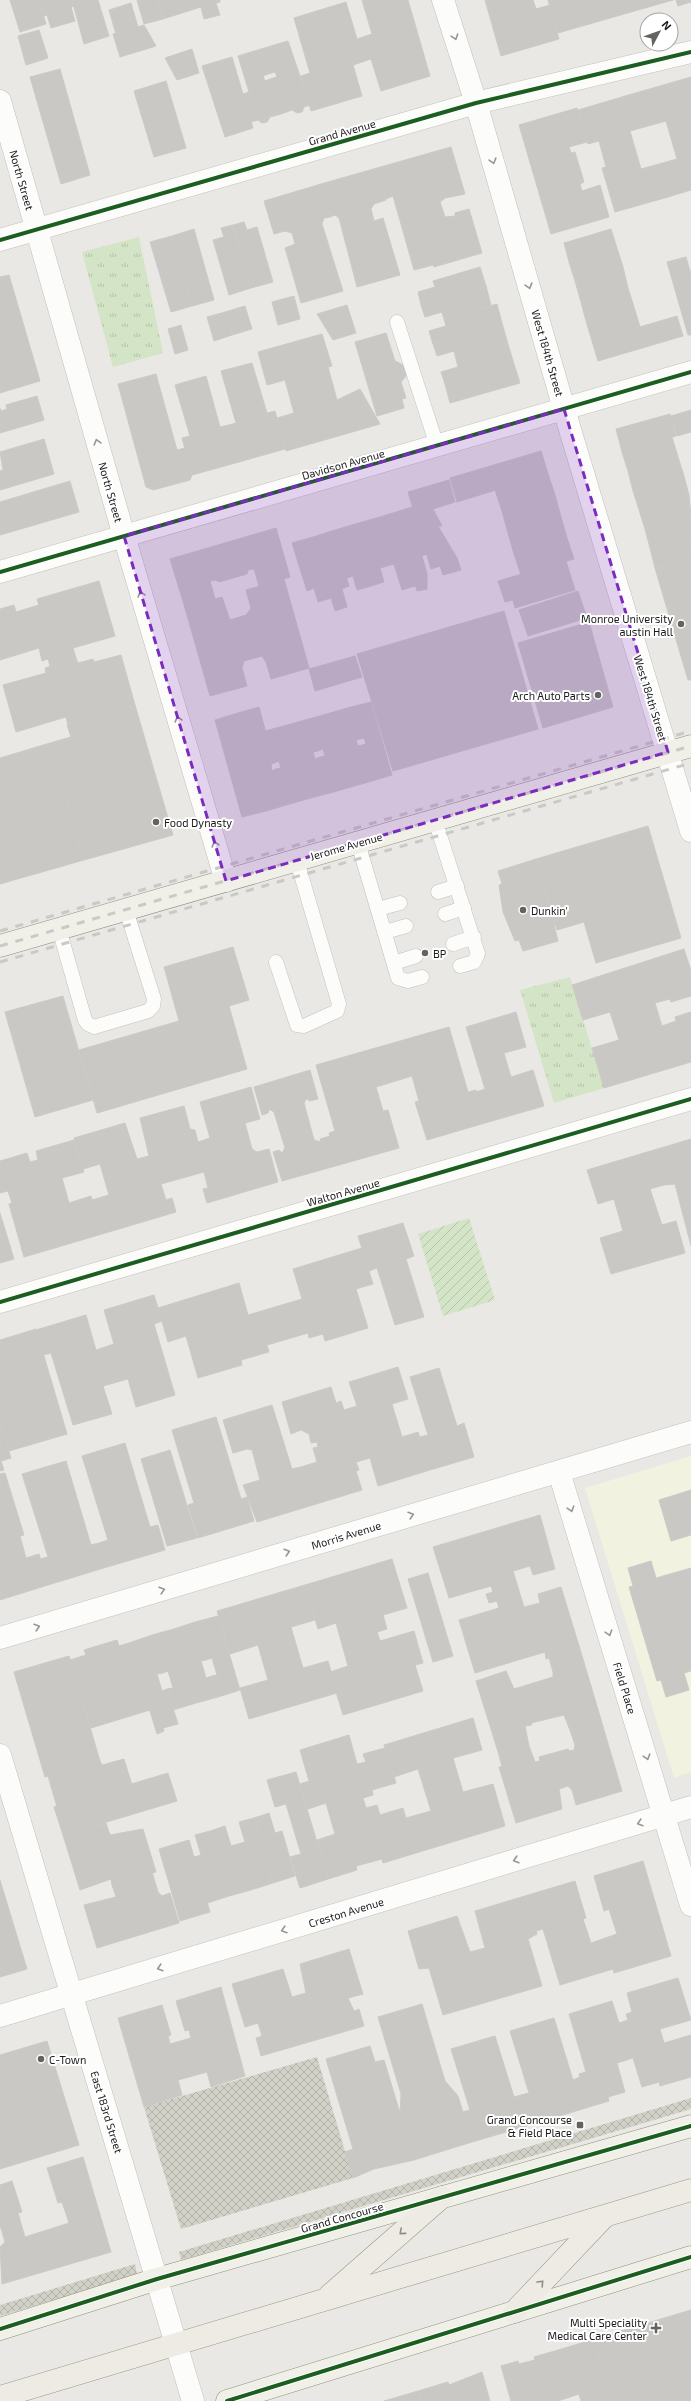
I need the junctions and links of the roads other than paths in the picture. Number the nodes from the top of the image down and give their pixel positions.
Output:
1 (443, 0) edge
2 (691, 52) edge
3 (0, 101) edge
4 (476, 103) junction
5 (36, 230) junction
6 (0, 240) edge
7 (397, 322) dead end
8 (691, 372) edge
9 (564, 409) junction
10 (437, 446) junction
11 (124, 536) junction
12 (0, 572) edge
13 (691, 746) edge
14 (668, 752) junction
15 (435, 820) junction
16 (691, 831) edge
17 (358, 843) junction
18 (297, 861) junction
19 (226, 881) junction
20 (457, 886) junction
21 (438, 892) dead end
22 (400, 903) dead end
23 (464, 908) junction
24 (378, 909) junction
25 (126, 910) junction
26 (445, 914) dead end
27 (406, 926) dead end
28 (59, 929) junction
29 (384, 932) junction
30 (474, 937) junction
31 (453, 944) dead end
32 (0, 946) edge
33 (416, 956) dead end
34 (276, 962) dead end
35 (394, 963) junction
36 (460, 966) dead end
37 (422, 977) dead end
38 (691, 1099) edge
39 (0, 1302) edge
40 (691, 1432) edge
41 (559, 1472) junction
42 (0, 1638) edge
43 (0, 1755) edge
44 (691, 1807) edge
45 (664, 1815) junction
46 (691, 1904) edge
47 (72, 1995) junction
48 (0, 2016) edge
49 (691, 2126) edge
50 (691, 2190) edge
51 (442, 2197) junction
52 (604, 2216) junction
53 (691, 2257) edge
54 (157, 2280) junction
55 (324, 2300) junction
56 (514, 2312) junction
57 (0, 2329) edge
58 (176, 2344) junction
59 (0, 2397) edge
60 (193, 2401) edge
61 (228, 2401) edge

1 -> 4 street, West 184th Street
2 - 4 street, Grand Avenue
3 - 5 street, North Street
4 - 5 street, Grand Avenue
4 -> 9 street, West 184th Street
5 - 6 street, Grand Avenue
11 -> 5 street, North Street
7 - 10 lane
8 - 9 street, Davidson Avenue
9 - 10 street, Davidson Avenue
9 - 14 street, West 184th Street
10 - 11 street, Davidson Avenue
11 - 12 street, Davidson Avenue
19 -> 11 street, North Street
13 - 14 street, Jerome Avenue
14 - 15 street, Jerome Avenue
14 - 16 street, West 184th Street
15 - 17 street, Jerome Avenue
15 - 20 lane
17 - 18 street, Jerome Avenue
17 - 24 lane
18 - 19 street, Jerome Avenue
18 - 34 lane
19 - 25 street, Jerome Avenue
20 - 21 lane
20 - 23 lane
22 - 24 lane
23 - 26 lane
23 - 30 lane
24 - 29 lane
25 - 28 street, Jerome Avenue
25 - 28 lane
27 - 29 lane
28 - 32 street, Jerome Avenue
29 - 35 lane
30 - 31 lane
30 - 36 lane
33 - 35 lane
35 - 37 lane
38 - 39 street, Walton Avenue
40 - 41 street, Morris Avenue
42 -> 41 street, Morris Avenue
41 -> 45 street, Field Place
43 - 47 street, East 183rd Street
44 - 45 street, Creston Avenue
45 - 46 street, Field Place
45 -> 47 street, Creston Avenue
47 - 48 street, Creston Avenue
47 - 54 street, East 183rd Street
49 - 51 street, Grand Concourse
50 - 52 main road
51 - 54 street, Grand Concourse
51 -> 55 main road
52 - 55 main road
56 -> 52 main road
53 - 56 street
54 - 57 street, Grand Concourse
54 - 58 street, East 183rd Street
55 - 58 main road
56 - 61 street
58 - 59 main road
58 - 60 street, East 183rd Street

